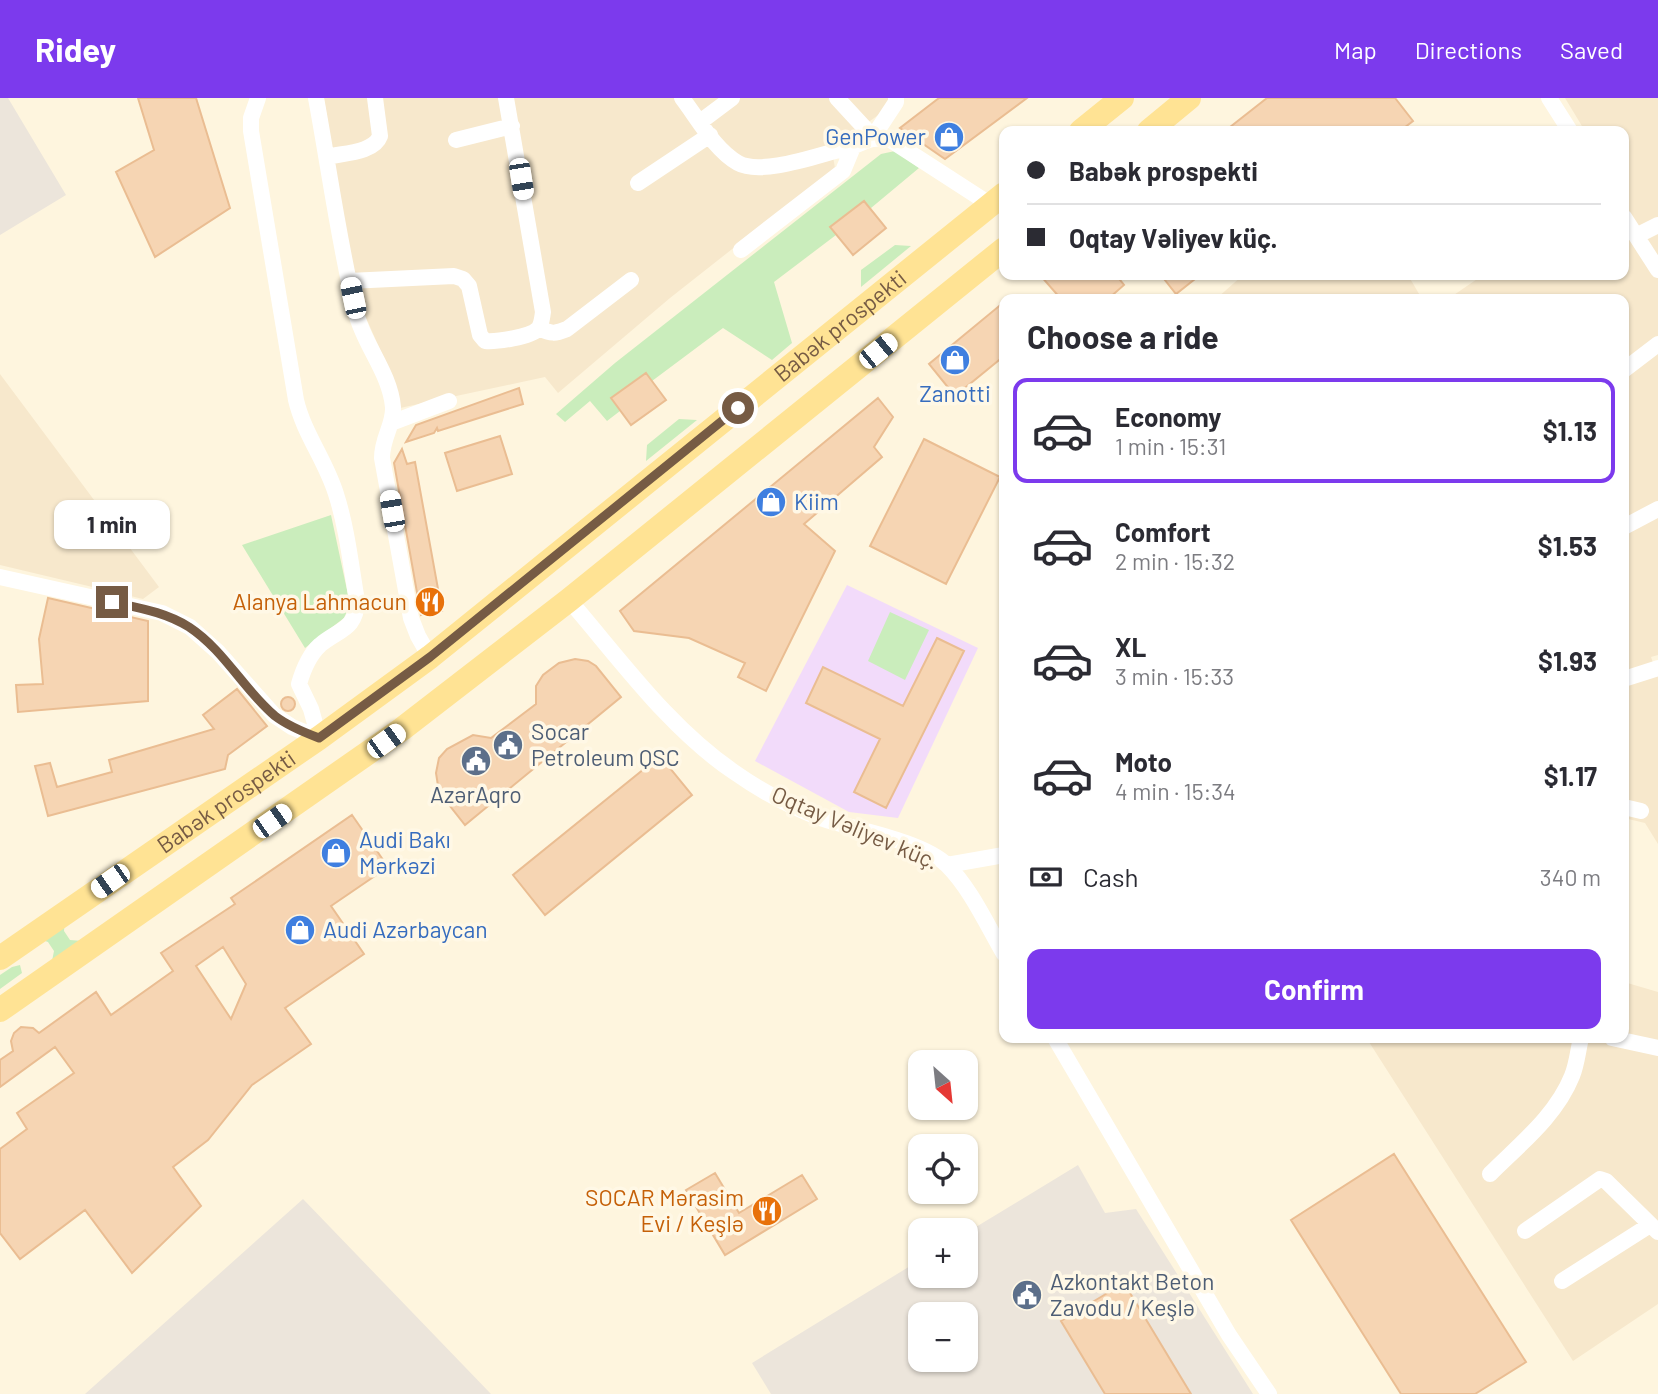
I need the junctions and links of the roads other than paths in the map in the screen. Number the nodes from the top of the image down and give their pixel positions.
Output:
1 (258, 98) edge
2 (316, 98) edge
3 (375, 98) edge
4 (506, 98) edge
5 (682, 98) edge
6 (732, 98) edge
7 (837, 98) edge
8 (896, 98) edge
9 (1122, 98) edge
10 (1189, 98) edge
11 (1549, 98) edge
12 (512, 126) junction
13 (1087, 126) edge
14 (1155, 126) edge
15 (1567, 126) edge
16 (705, 129) junction
17 (873, 137) junction
18 (456, 140) dead end
19 (853, 147) junction
20 (327, 157) junction
21 (638, 183) dead end
22 (998, 199) edge
23 (1629, 225) edge
24 (1658, 225) edge
25 (1636, 236) junction
26 (741, 250) dead end
27 (999, 253) edge
28 (1658, 270) edge
29 (631, 280) dead end
30 (349, 281) junction
31 (539, 328) junction
32 (1658, 344) edge
33 (1629, 366) edge
34 (449, 401) dead end
35 (391, 423) junction
36 (1658, 509) edge
37 (1629, 524) edge
38 (0, 577) edge
39 (569, 600) junction
40 (430, 657) junction
41 (1658, 668) edge
42 (1629, 677) edge
43 (319, 738) junction
44 (221, 805) junction
45 (1629, 808) edge
46 (1641, 811) dead end
47 (999, 856) edge
48 (947, 865) junction
49 (191, 877) junction
50 (999, 946) edge
51 (0, 958) edge
52 (0, 968) edge
53 (0, 996) edge
54 (0, 1010) edge
55 (1629, 1042) edge
56 (1058, 1043) edge
57 (1580, 1043) edge
58 (1658, 1048) edge
59 (1490, 1174) dead end
60 (1654, 1228) edge
61 (1525, 1231) dead end
62 (1562, 1281) dead end
63 (1269, 1394) edge

1 - 43 street
2 - 20 street
3 - 20 street
4 - 12 street
5 - 16 street
6 - 16 street
7 - 17 street
8 - 17 street
9 - 13 main road
10 - 14 main road
11 - 15 street
12 - 18 street
12 - 31 street
16 - 19 street
16 - 21 street
17 - 19 street
17 - 22 street
19 - 26 street
20 - 30 street
22 - 40 main road, Babək prospekti
23 - 25 street
24 - 25 street
25 - 28 street
27 - 39 main road, Babək prospekti
29 - 31 street
30 - 31 street
30 - 35 street
32 - 33 street
34 - 35 street
35 - 40 street
36 - 37 street
38 - 43 street
39 - 48 street, Oqtay Vəliyev küç.
39 - 49 main road, Babək prospekti
40 - 43 main road, Babək prospekti
41 - 42 street
43 - 44 main road, Babək prospekti
44 - 49 main road
44 - 51 main road, Babək prospekti
45 - 46 street
47 - 48 street
48 - 50 street, Oqtay Vəliyev küç.
49 - 54 main road, Babək prospekti
52 - 53 main road
55 - 58 street
56 - 63 street
57 - 59 street
60 - 61 street
60 - 62 street

